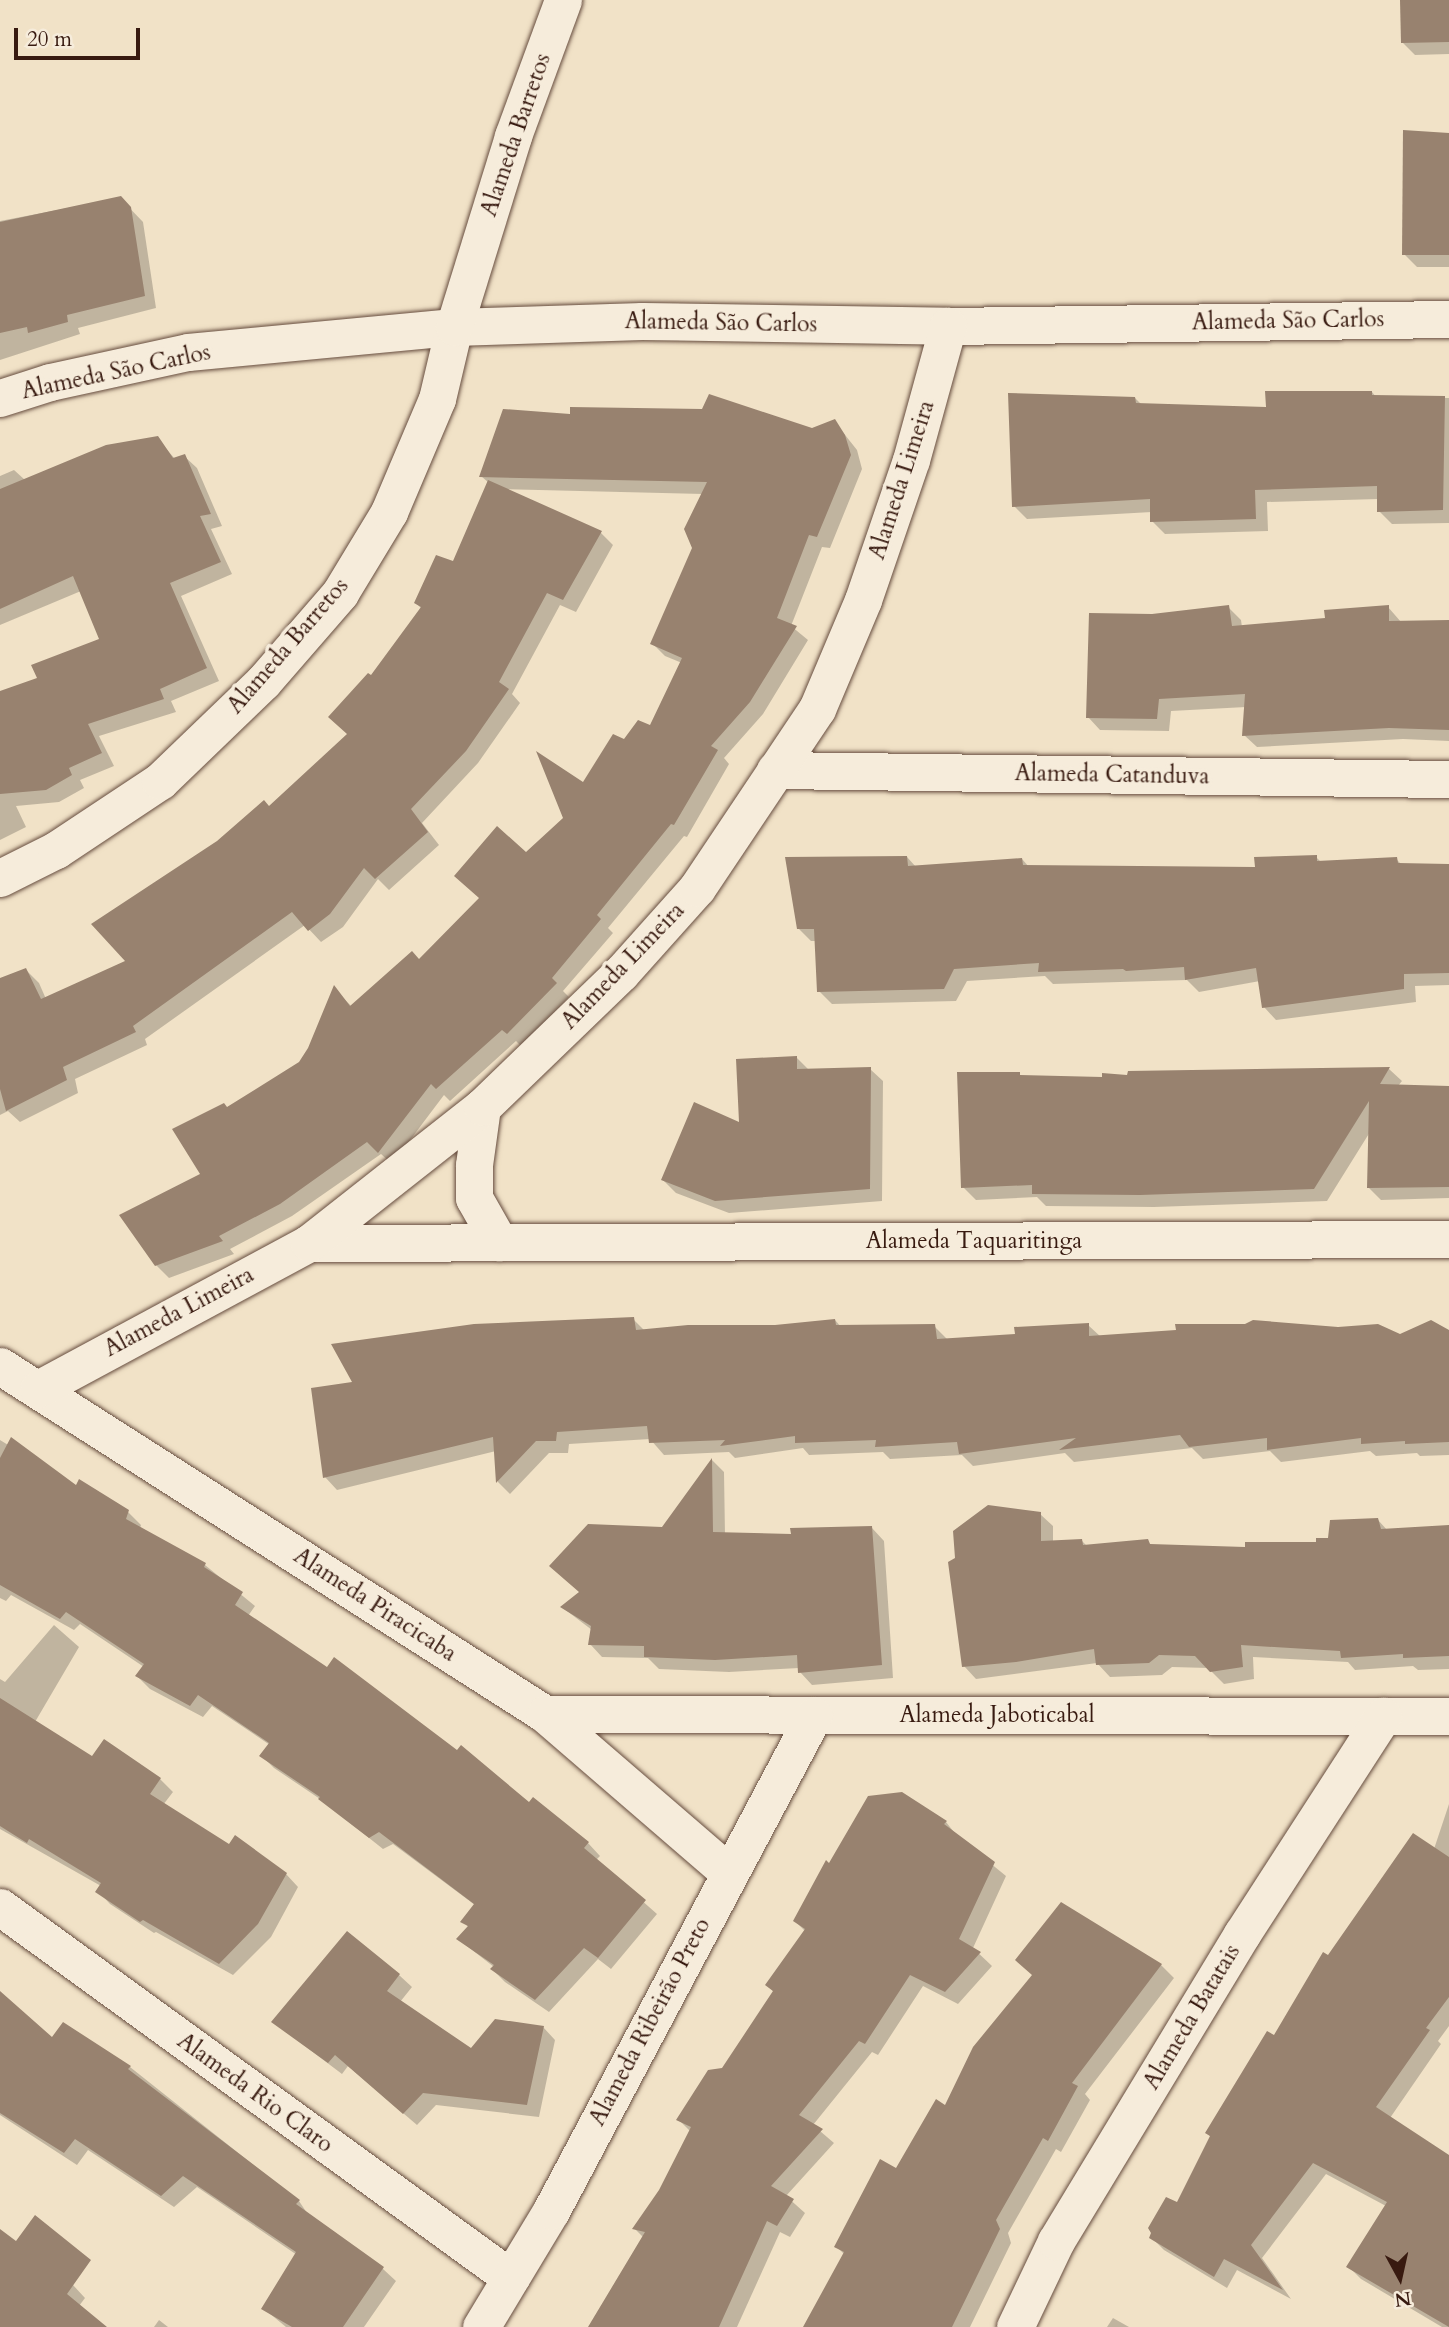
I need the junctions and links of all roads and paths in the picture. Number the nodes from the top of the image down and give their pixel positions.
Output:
1 (563, 0) edge
2 (1449, 319) edge
3 (948, 326) junction
4 (454, 327) junction
5 (0, 398) edge
6 (775, 770) junction
7 (1449, 779) edge
8 (0, 878) edge
9 (482, 1107) junction
10 (1449, 1239) edge
11 (309, 1242) junction
12 (499, 1242) junction
13 (0, 1366) edge
14 (38, 1389) junction
15 (545, 1714) junction
16 (814, 1715) junction
17 (1383, 1716) junction
18 (1449, 1716) edge
19 (728, 1872) junction
20 (0, 1907) edge
21 (510, 2278) junction
22 (481, 2327) edge
23 (1015, 2327) edge

1 - 4 street, Alameda Barretos
2 - 3 street, Alameda São Carlos
3 - 4 street, Alameda São Carlos
3 - 6 street, Alameda Limeira
4 - 5 street, Alameda São Carlos
4 - 8 street, Alameda Barretos
6 - 7 street, Alameda Catanduva
6 - 9 street, Alameda Limeira
9 - 11 street, Alameda Limeira
9 - 12 street
10 - 12 street, Alameda Taquaritinga
11 - 12 street, Alameda Taquaritinga
11 - 14 street, Alameda Limeira
13 - 14 street, Alameda Piracicaba
14 - 15 street, Alameda Piracicaba
15 - 16 street, Alameda Jaboticabal
15 - 19 street, Alameda Piracicaba
16 - 17 street, Alameda Jaboticabal
16 - 19 street, Alameda Ribeirão Preto
17 - 18 street, Alameda Jaboticabal
17 - 23 street, Alameda Batatais
19 - 21 street, Alameda Ribeirão Preto
20 - 21 street, Alameda Rio Claro
21 - 22 street, Alameda Ribeirão Preto

